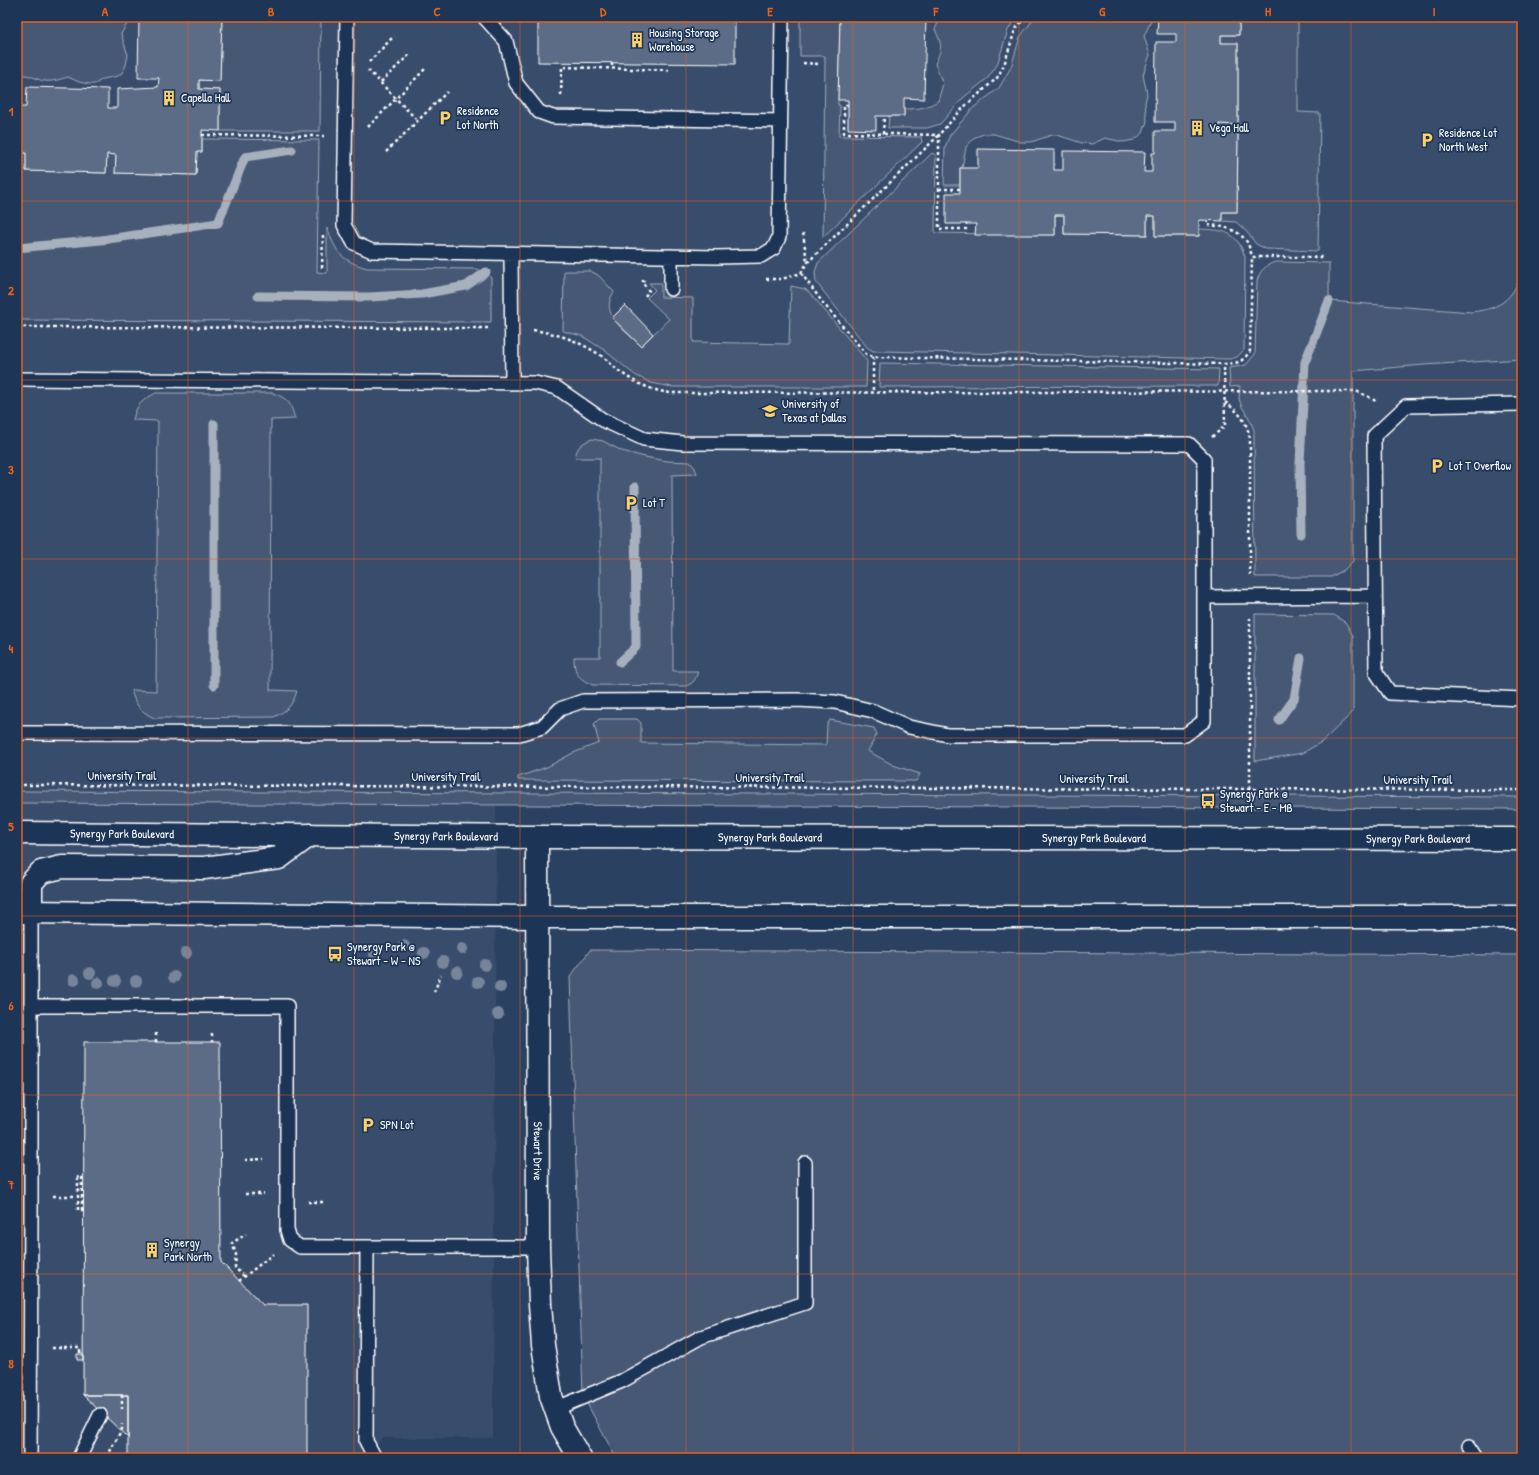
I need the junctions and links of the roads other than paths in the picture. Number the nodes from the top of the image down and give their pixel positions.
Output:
1 (348, 17) edge
2 (484, 17) edge
3 (782, 17) edge
4 (780, 121) junction
5 (512, 254) junction
6 (671, 256) junction
7 (671, 289) dead end
8 (17, 379) edge
9 (512, 382) junction
10 (1522, 404) edge
11 (1375, 596) junction
12 (1204, 597) junction
13 (1522, 699) edge
14 (17, 733) edge
15 (17, 833) edge
16 (310, 835) junction
17 (537, 837) junction
18 (1522, 839) edge
19 (24, 912) edge
20 (538, 917) junction
21 (1522, 918) edge
22 (31, 1006) junction
23 (805, 1163) dead end
24 (367, 1247) junction
25 (538, 1247) junction
26 (554, 1409) junction
27 (100, 1415) dead end
28 (1469, 1446) dead end
29 (30, 1458) edge
30 (79, 1458) edge
31 (375, 1458) edge
32 (580, 1458) edge
33 (1477, 1458) edge

1 - 5 lane
2 - 4 lane
3 - 4 lane
4 - 6 lane
5 - 6 lane
5 - 9 lane
6 - 7 lane
8 - 9 lane
9 - 12 lane
10 - 11 lane
11 - 12 lane
11 - 13 lane
12 - 14 lane
15 - 16 street, Synergy Park Boulevard
16 - 17 street, Synergy Park Boulevard
16 - 19 street
17 - 18 street, Synergy Park Boulevard
17 - 20 street, Stewart Drive
19 - 20 street
19 - 22 lane
20 - 21 street
20 - 25 street, Stewart Drive
22 - 24 lane
22 - 29 lane
23 - 26 lane
24 - 25 lane
24 - 31 lane
25 - 26 street, Stewart Drive
26 - 32 street, Stewart Drive
27 - 30 lane
28 - 33 lane

